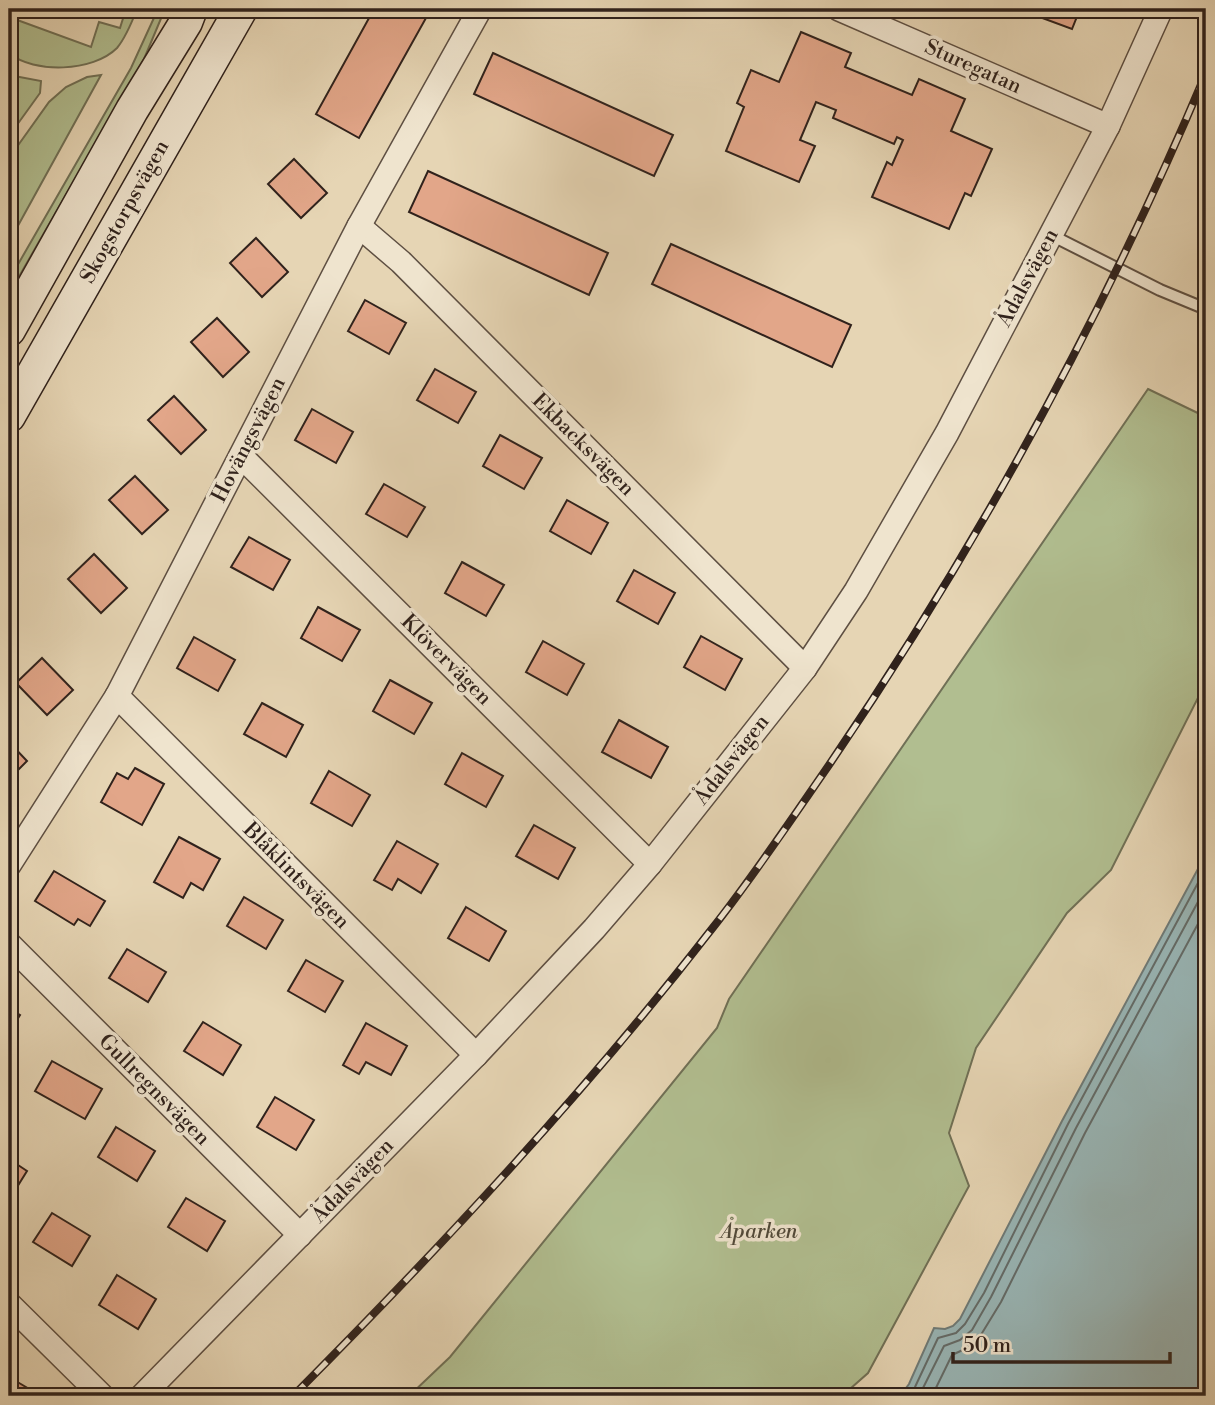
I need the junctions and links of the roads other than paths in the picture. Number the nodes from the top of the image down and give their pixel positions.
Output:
1 (191, 9) edge
2 (240, 9) edge
3 (480, 9) edge
4 (839, 9) edge
5 (1161, 9) edge
6 (1108, 126) junction
7 (359, 226) junction
8 (1051, 235) junction
9 (1206, 309) edge
10 (9, 330) edge
11 (9, 416) edge
12 (242, 456) junction
13 (804, 668) junction
14 (117, 696) junction
15 (650, 864) junction
16 (9, 866) edge
17 (9, 944) edge
18 (476, 1055) junction
19 (300, 1236) junction
20 (9, 1304) edge
21 (102, 1396) edge
22 (142, 1396) edge

1 - 10 main road, Skogstorpsvägen
2 - 11 main road, Skogstorpsvägen
3 - 7 street, Hovängsvägen
4 - 6 street, Sturegatan
5 - 6 street, Ådalsvägen
6 - 8 street, Ådalsvägen
7 - 12 street, Hovängsvägen
7 - 13 street, Ekbacksvägen
8 - 9 lane
8 - 13 street, Ådalsvägen
12 - 14 street, Hovängsvägen
12 - 15 street, Klövervägen
13 - 15 street, Ådalsvägen
14 - 16 street, Hovängsvägen
14 - 18 street, Blåklintsvägen
15 - 18 street, Ådalsvägen
17 - 19 street, Gullregnsvägen
18 - 19 street, Ådalsvägen
19 - 22 street, Ådalsvägen
20 - 21 street

